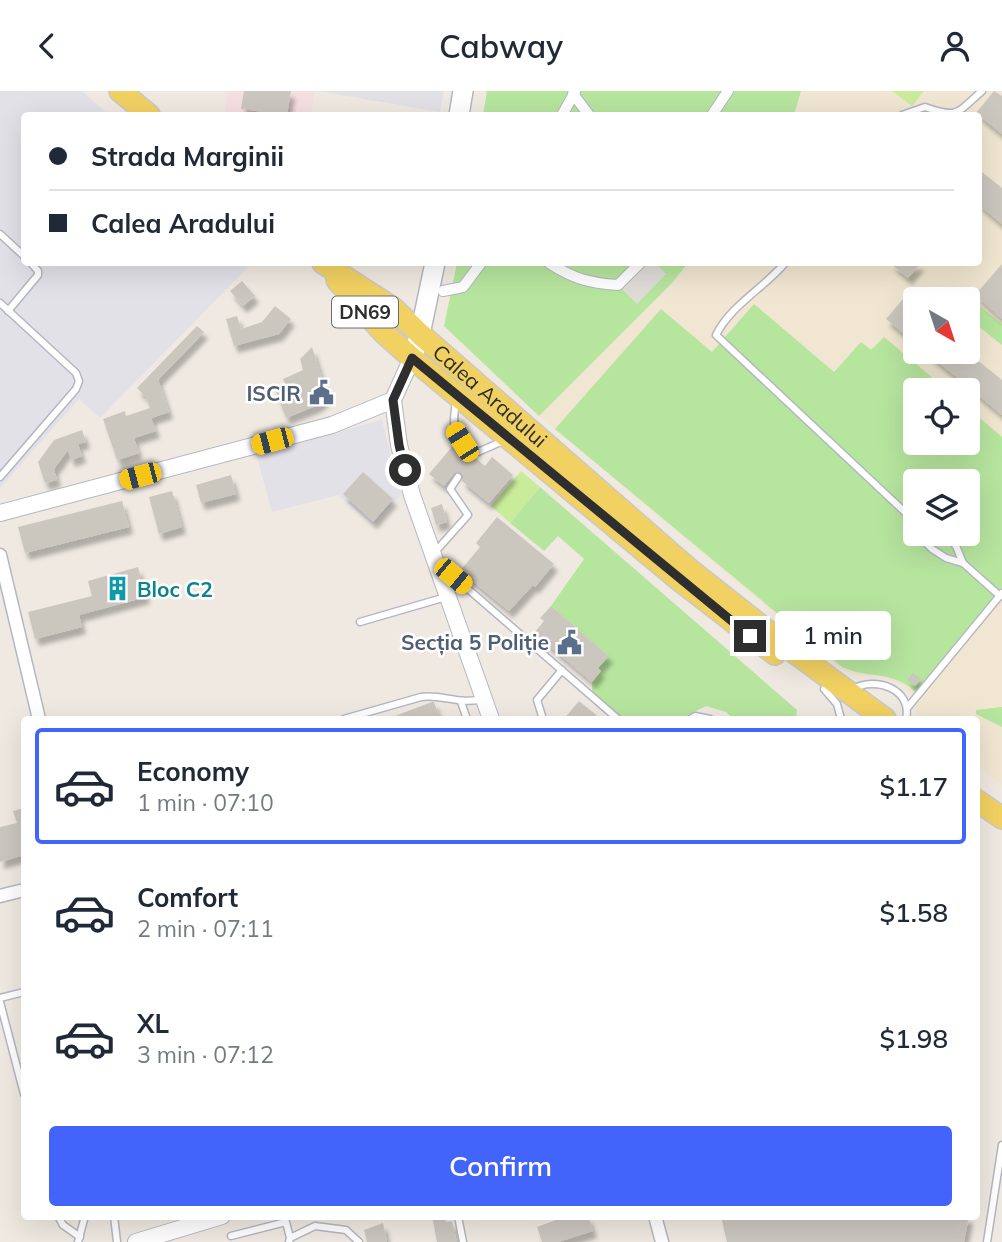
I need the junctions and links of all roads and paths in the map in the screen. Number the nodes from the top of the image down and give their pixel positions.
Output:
1 (120, 91) edge
2 (463, 91) edge
3 (728, 91) edge
4 (982, 91) edge
5 (574, 92) edge
6 (145, 112) edge
7 (460, 112) edge
8 (564, 112) edge
9 (587, 112) edge
10 (714, 112) edge
11 (911, 112) edge
12 (938, 112) edge
13 (960, 112) edge
14 (0, 234) edge
15 (21, 253) edge
16 (34, 266) edge
17 (326, 266) edge
18 (328, 266) edge
19 (434, 266) edge
20 (479, 266) edge
21 (554, 266) edge
22 (637, 266) edge
23 (782, 266) edge
24 (443, 291) dead end
25 (0, 303) edge
26 (8, 311) junction
27 (420, 334) junction
28 (412, 358) junction
29 (457, 396) junction
30 (393, 400) junction
31 (507, 438) junction
32 (0, 477) edge
33 (458, 477) dead end
34 (903, 507) edge
35 (0, 513) edge
36 (929, 546) edge
37 (956, 546) edge
38 (0, 555) edge
39 (432, 556) junction
40 (963, 563) junction
41 (440, 577) junction
42 (1001, 594) edge
43 (448, 597) junction
44 (360, 622) dead end
45 (562, 670) junction
46 (824, 689) junction
47 (849, 691) junction
48 (484, 699) junction
49 (461, 702) junction
50 (908, 707) junction
51 (38, 716) edge
52 (354, 716) edge
53 (466, 716) edge
54 (490, 716) edge
55 (542, 716) edge
56 (615, 716) edge
57 (840, 716) edge
58 (860, 716) edge
59 (882, 716) edge
60 (906, 716) edge
61 (980, 789) edge
62 (980, 802) edge
63 (1001, 814) edge
64 (21, 891) edge
65 (0, 897) edge
66 (21, 993) edge
67 (0, 1000) edge
68 (21, 1082) edge
69 (1002, 1145) edge
70 (60, 1220) edge
71 (84, 1220) edge
72 (114, 1220) edge
73 (209, 1220) edge
74 (314, 1220) edge
75 (459, 1220) edge
76 (656, 1220) edge
77 (315, 1226) junction
78 (231, 1236) dead end
79 (79, 1239) edge
80 (290, 1240) edge
81 (117, 1242) edge
82 (135, 1242) edge
83 (359, 1242) edge
84 (463, 1242) edge
85 (662, 1242) edge
86 (987, 1242) edge

1 - 6 main road
2 - 7 main road
3 - 10 street
4 - 13 lane
5 - 8 street
5 - 9 street
11 - 12 lane
14 - 15 lane
16 - 26 lane
17 - 28 main road, Calea Aradului / DN69
18 - 27 main road, Calea Aradului / DN69
19 - 27 main road
20 - 24 street
21 - 22 street
23 - 34 lane
25 - 26 lane
26 - 32 lane
27 - 28 main road
27 - 47 main road, Calea Aradului / DN69
28 - 29 main road, Calea Aradului / DN69
28 - 30 street
29 - 31 main road, Calea Aradului / DN69
29 - 31 lane
30 - 35 street
30 - 39 street
31 - 46 main road, Calea Aradului / DN69
33 - 39 lane
36 - 40 lane
37 - 40 lane
38 - 51 street
39 - 41 street
40 - 42 lane
41 - 43 street
41 - 45 lane
42 - 50 lane
43 - 44 lane
43 - 48 street
45 - 55 lane
45 - 56 lane
46 - 57 lane, Calea Aradului
46 - 58 main road, Calea Aradului / DN69
47 - 50 lane
47 - 59 main road, Calea Aradului / DN69
48 - 49 lane
48 - 54 street
49 - 52 lane
49 - 53 lane
50 - 60 lane
61 - 63 main road
62 - 63 main road
64 - 65 street
66 - 67 lane
67 - 68 lane
69 - 86 lane
70 - 79 lane
71 - 79 lane
72 - 81 lane
73 - 82 street
74 - 77 lane
75 - 84 lane
76 - 85 street
77 - 80 lane
77 - 83 lane
78 - 80 lane

